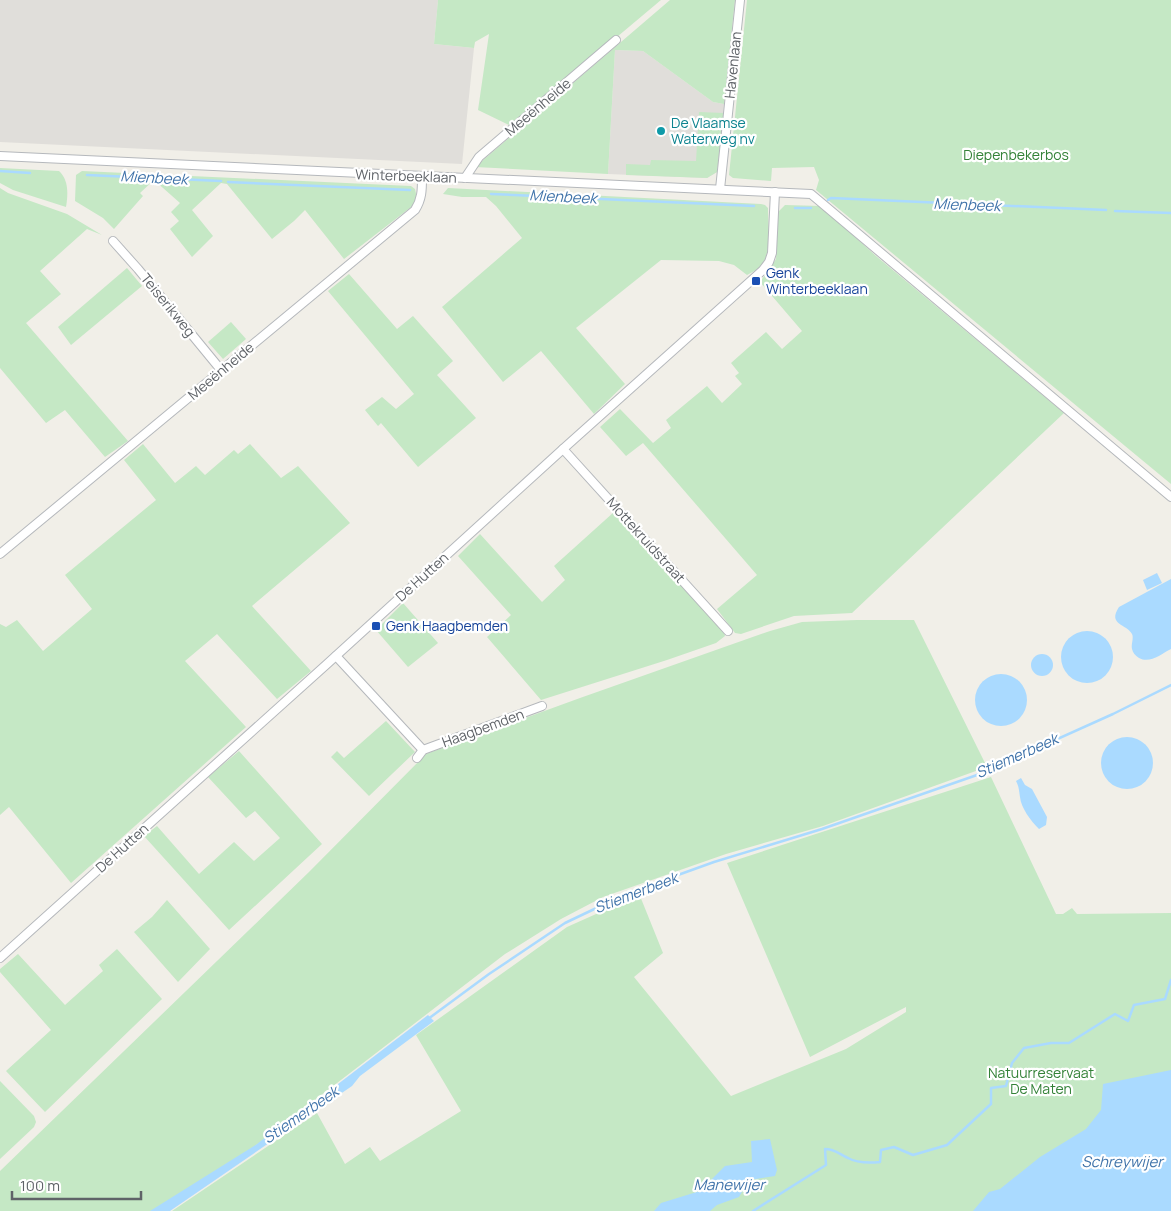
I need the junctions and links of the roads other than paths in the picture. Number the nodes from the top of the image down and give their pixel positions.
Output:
1 (740, 0) edge
2 (616, 40) dead end
3 (0, 156) edge
4 (422, 177) junction
5 (465, 178) junction
6 (720, 189) junction
7 (775, 192) junction
8 (113, 241) dead end
9 (221, 370) junction
10 (563, 449) junction
11 (1171, 497) edge
12 (0, 554) edge
13 (728, 630) dead end
14 (336, 656) junction
15 (542, 706) dead end
16 (423, 750) junction
17 (416, 758) dead end
18 (0, 958) edge

1 - 6 street, Havenlaan
2 - 5 street, Meeënheide
3 - 4 street, Winterbeeklaan
4 - 5 street, Winterbeeklaan
4 - 9 street, Meeënheide
5 - 6 street, Winterbeeklaan
6 - 7 street, Winterbeeklaan
7 - 10 street, De Hutten
7 - 11 street, Winterbeeklaan
8 - 9 street, Teiserikweg
9 - 12 street, Meeënheide
10 - 13 street, Mottekruidstraat
10 - 14 street, De Hutten
14 - 16 street
14 - 18 street, De Hutten
15 - 16 street, Haagbemden
16 - 17 street, Haagbemden

